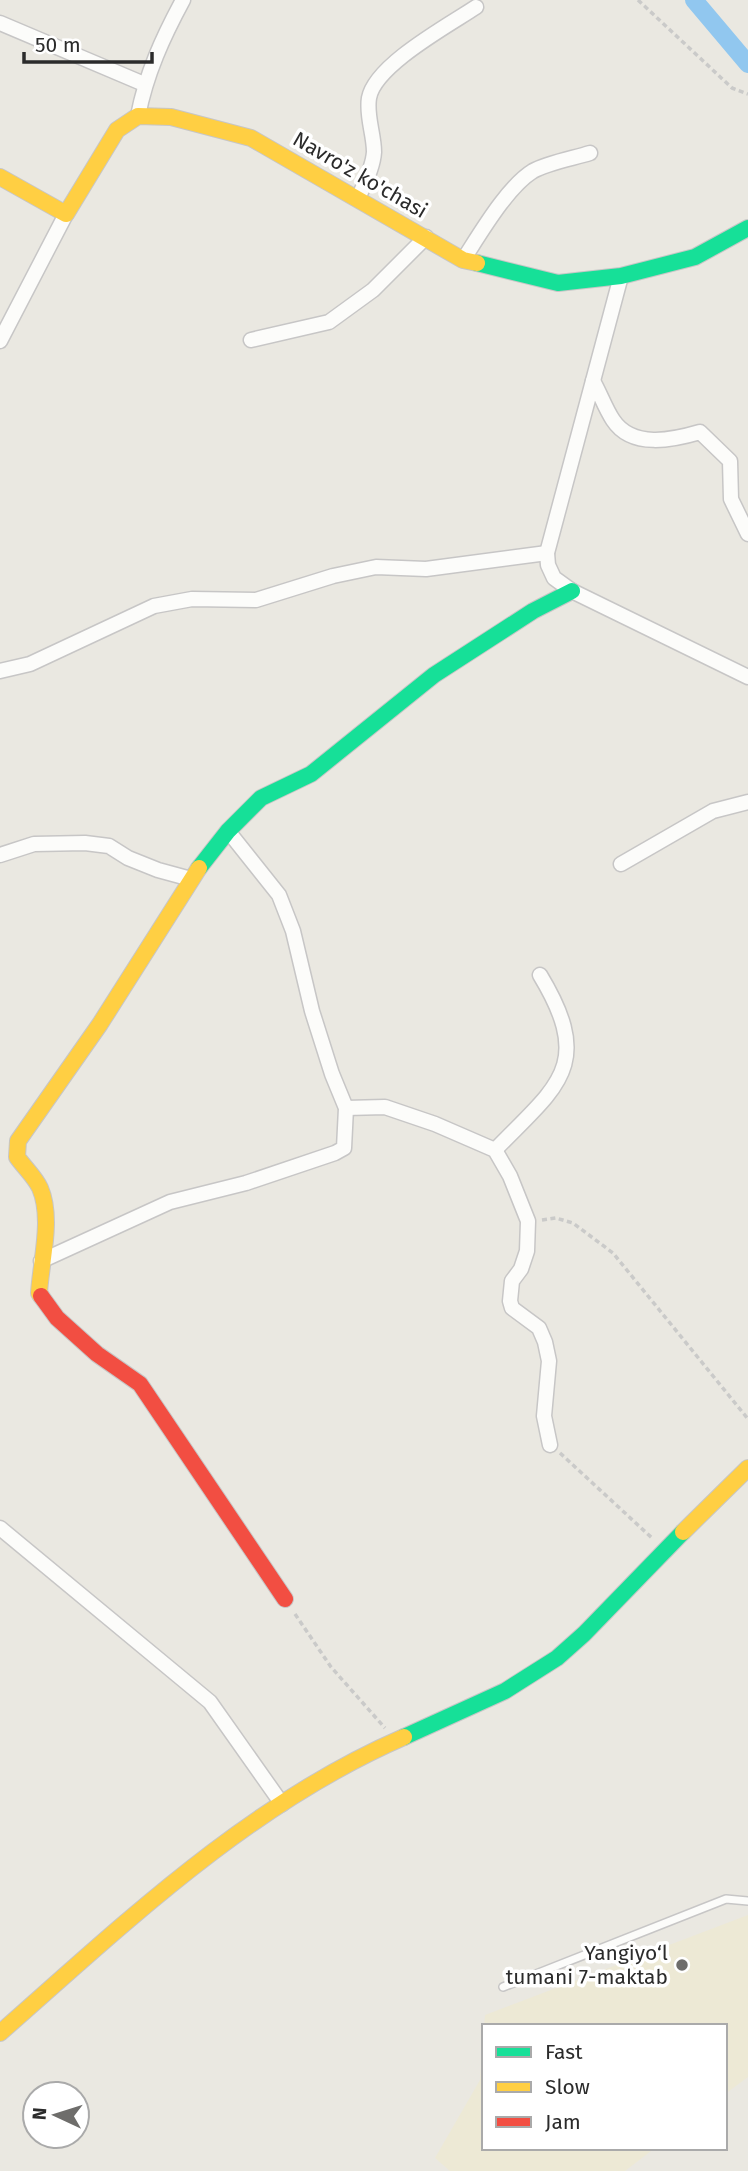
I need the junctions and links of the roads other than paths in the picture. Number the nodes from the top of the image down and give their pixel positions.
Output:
1 (183, 0) edge
2 (476, 7) dead end
3 (3, 25) edge
4 (144, 84) junction
5 (138, 116) junction
6 (590, 153) dead end
7 (0, 177) edge
8 (358, 199) junction
9 (65, 214) junction
10 (748, 228) edge
11 (426, 237) junction
12 (463, 260) junction
13 (621, 276) junction
14 (251, 340) dead end
15 (0, 341) edge
16 (593, 380) junction
17 (748, 534) edge
18 (547, 552) junction
19 (572, 591) junction
20 (0, 671) edge
21 (748, 677) edge
22 (748, 802) edge
23 (228, 831) junction
24 (0, 855) edge
25 (621, 864) dead end
26 (191, 879) junction
27 (540, 975) dead end
28 (346, 1108) junction
29 (495, 1150) junction
30 (41, 1261) junction
31 (550, 1445) road end
32 (748, 1468) edge
33 (0, 1528) edge
34 (285, 1599) road end
35 (282, 1804) junction
36 (748, 1901) edge
37 (503, 1987) dead end
38 (0, 2033) edge

1 - 4 street
2 - 8 street
3 - 4 street
4 - 5 street
5 - 8 street, Navro'z ko'chasi
5 - 9 street
6 - 12 street
7 - 9 street
8 - 11 street, Navro'z ko'chasi
9 - 15 street
10 - 13 street, Navro'z ko'chasi
11 - 12 street, Navro'z ko'chasi
11 - 14 street
12 - 13 street, Navro'z ko'chasi
13 - 16 street
16 - 17 street
16 - 18 street
18 - 19 street
18 - 20 street
19 - 21 street
19 - 23 street
22 - 25 street
23 - 26 street
23 - 28 street
24 - 26 street
26 - 30 street
27 - 29 street
28 - 29 street
28 - 30 street
29 - 31 street
30 - 34 street
32 - 35 street
33 - 35 street
35 - 38 street
36 - 37 lane

